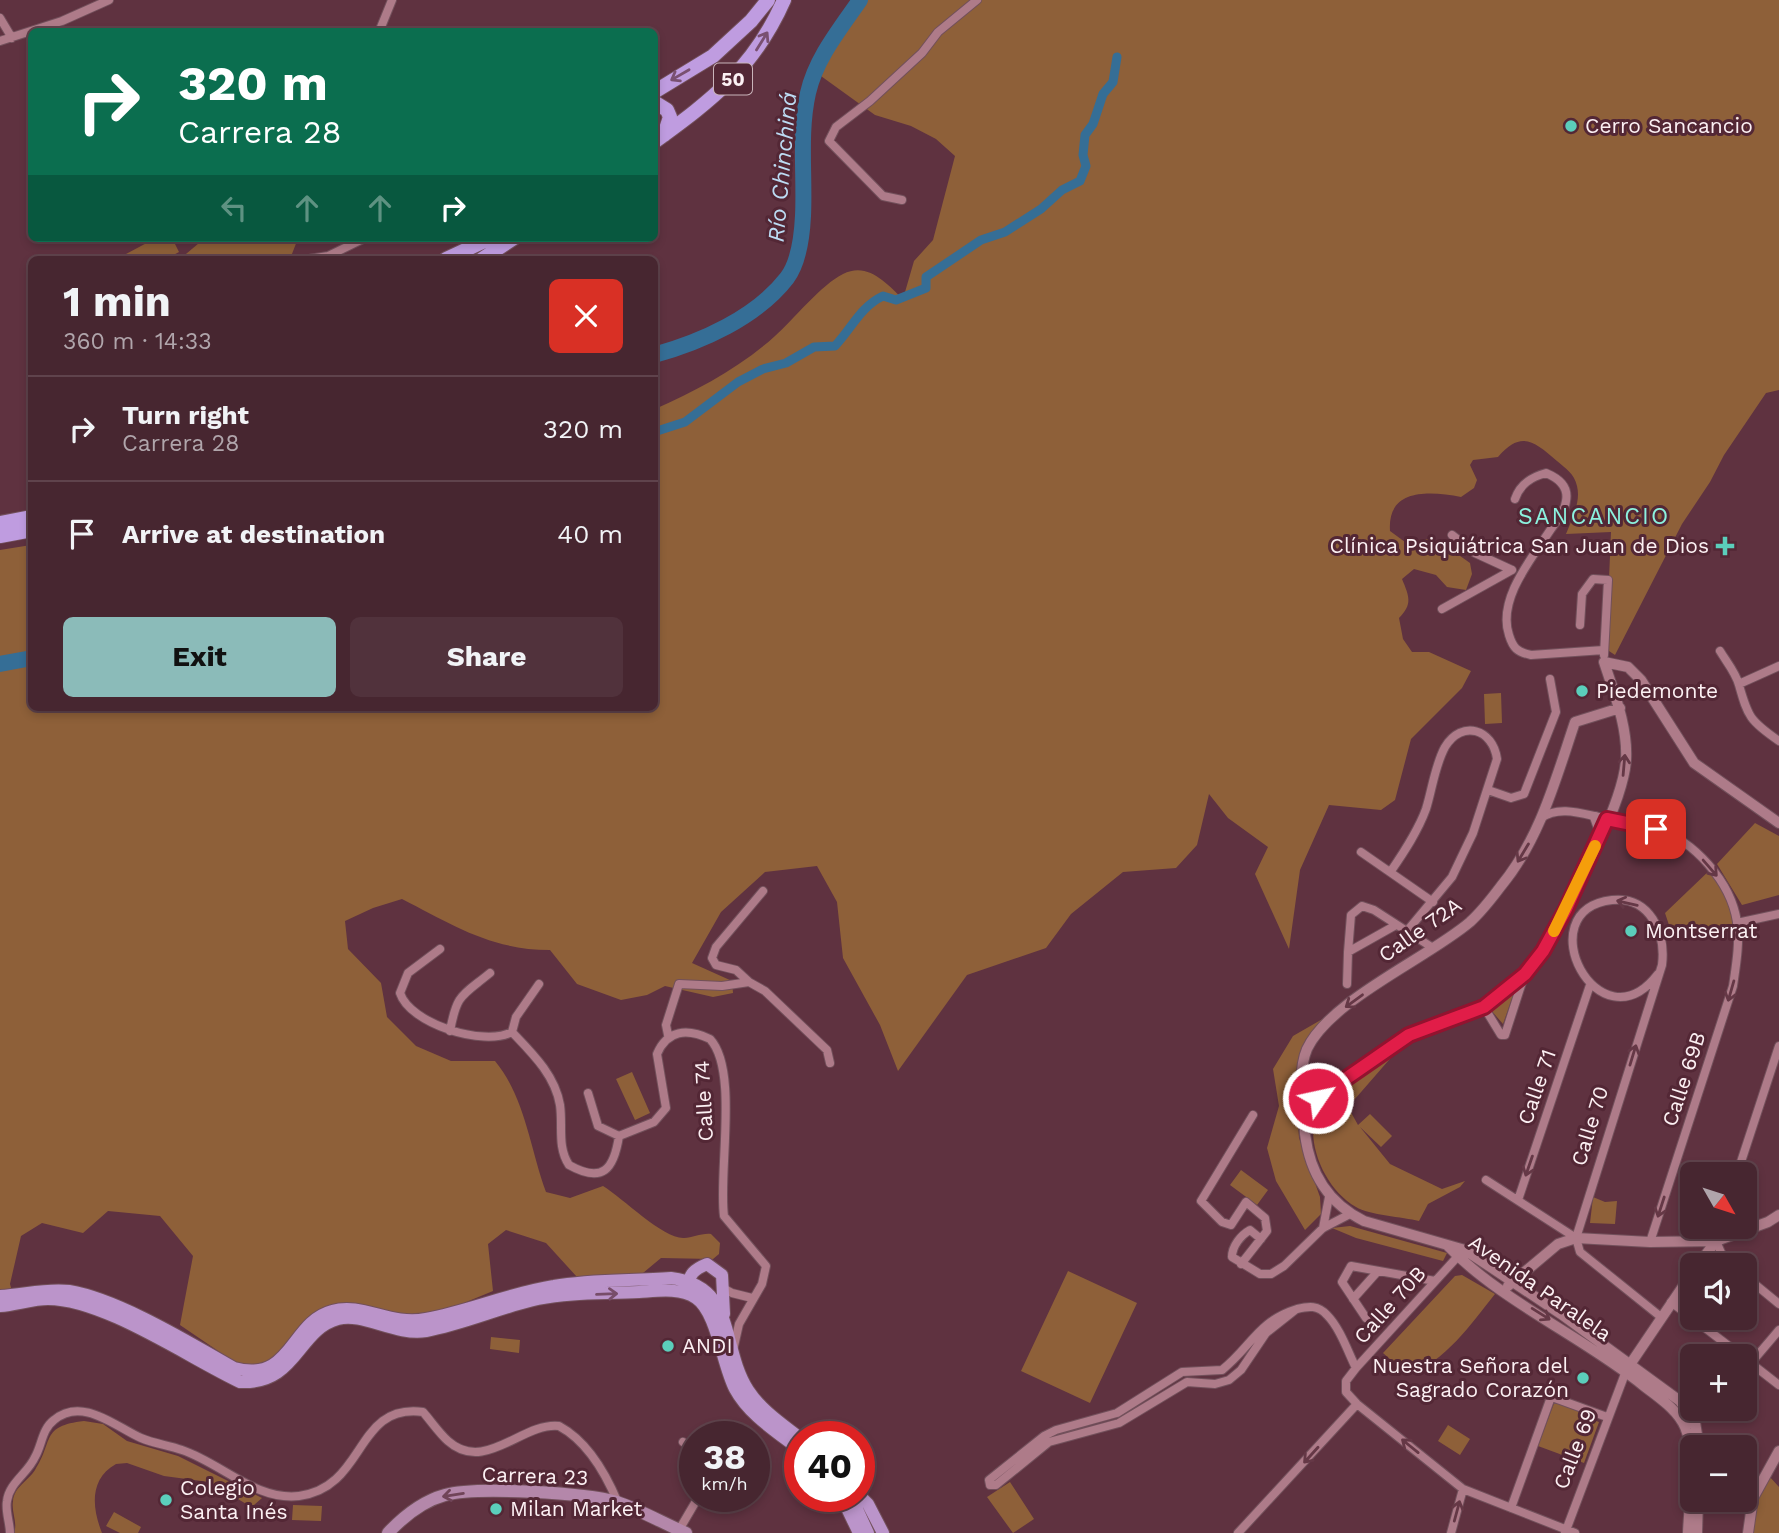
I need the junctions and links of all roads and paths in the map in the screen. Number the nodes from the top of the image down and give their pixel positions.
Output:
1 (109, 0) edge
2 (392, 0) edge
3 (768, 0) edge
4 (784, 0) edge
5 (977, 0) edge
6 (0, 18) edge
7 (41, 28) edge
8 (381, 28) edge
9 (28, 33) edge
10 (12, 38) junction
11 (0, 41) edge
12 (658, 90) edge
13 (658, 104) edge
14 (658, 139) edge
15 (658, 139) edge
16 (902, 200) dead end
17 (357, 242) edge
18 (482, 242) edge
19 (508, 242) edge
20 (328, 256) edge
21 (452, 256) edge
22 (487, 256) edge
23 (1515, 499) dead end
24 (28, 518) edge
25 (0, 523) edge
26 (28, 531) edge
27 (1452, 535) dead end
28 (0, 536) edge
29 (1512, 570) junction
30 (1522, 573) junction
31 (1442, 609) dead end
32 (1580, 625) dead end
33 (1720, 650) dead end
34 (1604, 656) junction
35 (1779, 666) edge
36 (1550, 679) dead end
37 (1739, 684) junction
38 (1620, 708) junction
39 (1779, 741) edge
40 (1488, 790) junction
41 (1549, 796) junction
42 (1561, 810) junction
43 (1595, 817) junction
44 (1541, 818) junction
45 (1607, 819) junction
46 (1779, 823) edge
47 (1601, 834) junction
48 (1361, 852) dead end
49 (1391, 871) junction
50 (763, 891) dead end
51 (1433, 902) junction
52 (1566, 909) junction
53 (1779, 914) edge
54 (1579, 920) junction
55 (1737, 923) junction
56 (1396, 925) junction
57 (1406, 930) junction
58 (1433, 948) junction
59 (440, 949) dead end
60 (1348, 952) junction
61 (490, 973) dead end
62 (1525, 974) junction
63 (1658, 974) junction
64 (749, 982) junction
65 (539, 984) dead end
66 (1347, 984) dead end
67 (1590, 985) junction
68 (1484, 1007) junction
69 (450, 1031) junction
70 (512, 1032) junction
71 (668, 1035) junction
72 (1779, 1046) edge
73 (830, 1063) dead end
74 (588, 1093) dead end
75 (1304, 1095) junction
76 (1318, 1098) junction
77 (1253, 1115) dead end
78 (1304, 1119) junction
79 (619, 1136) junction
80 (1741, 1162) edge
81 (1486, 1180) dead end
82 (1329, 1197) junction
83 (1518, 1200) junction
84 (1350, 1214) junction
85 (1779, 1215) edge
86 (1323, 1228) junction
87 (1261, 1238) junction
88 (1576, 1238) junction
89 (1716, 1241) junction
90 (1650, 1242) junction
91 (1462, 1253) junction
92 (1707, 1253) edge
93 (1721, 1253) edge
94 (1241, 1264) junction
95 (1378, 1271) junction
96 (1512, 1280) junction
97 (689, 1281) junction
98 (1432, 1284) junction
99 (1757, 1286) edge
100 (723, 1287) junction
101 (1680, 1290) edge
102 (1505, 1291) junction
103 (690, 1294) junction
104 (0, 1296) edge
105 (752, 1297) junction
106 (1353, 1299) junction
107 (1671, 1302) junction
108 (1779, 1304) edge
109 (0, 1306) edge
110 (1295, 1310) junction
111 (1661, 1317) junction
112 (1366, 1318) dead end
113 (724, 1321) junction
114 (1779, 1330) edge
115 (1724, 1344) edge
116 (733, 1350) junction
117 (1757, 1351) edge
118 (1356, 1368) junction
119 (1628, 1368) junction
120 (1757, 1370) edge
121 (1779, 1385) edge
122 (1527, 1388) dead end
123 (1550, 1397) junction
124 (1357, 1404) junction
125 (1607, 1417) junction
126 (1694, 1421) edge
127 (784, 1425) edge
128 (1690, 1425) junction
129 (1694, 1435) edge
130 (784, 1437) edge
131 (1779, 1451) edge
132 (1463, 1489) junction
133 (618, 1503) junction
134 (1511, 1508) junction
135 (691, 1512) edge
136 (849, 1512) edge
137 (858, 1512) edge
138 (873, 1512) edge
139 (1698, 1512) edge
140 (682, 1531) edge
141 (1565, 1531) edge
142 (10, 1533) edge
143 (388, 1533) edge
144 (859, 1533) edge
145 (868, 1533) edge
146 (883, 1533) edge
147 (1238, 1533) edge
148 (1451, 1533) edge
149 (1575, 1533) edge
150 (1688, 1533) edge
151 (1697, 1533) edge
152 (1748, 1533) edge

1 - 7 street
2 - 8 street
3 -> 12 highway, 50
14 -> 4 highway, 50
5 - 16 street
6 - 10 street
9 - 10 street
10 - 11 street
13 - 15 highway
17 - 20 street
18 - 21 highway
19 - 22 highway
23 - 30 street
24 - 25 highway
26 - 28 highway
27 - 29 street
29 - 30 street
29 - 31 street
30 - 34 street
32 - 34 street
33 - 37 street
34 - 38 street
34 - 46 street
35 - 37 street
36 - 40 street
37 - 39 street
38 - 41 street, Calle 72A
45 -> 38 street
40 - 49 street
40 - 51 street
41 - 42 street
41 - 44 street, Calle 72A
42 - 43 street, Calle 69B
42 - 44 street
43 - 45 street, Calle 69B
43 - 47 street
44 -> 58 street, Calle 72A
45 - 47 street
45 -> 55 street, Calle 69B
47 - 52 street
48 - 49 street
49 - 51 street
50 - 64 street
51 - 57 street
52 - 54 street
52 - 62 street
53 - 55 street
63 -> 54 street, Calle 70
54 - 67 street
55 -> 90 street, Calle 69B
56 - 57 street
56 - 60 street
56 - 60 street
57 - 58 street
58 -> 75 street, Calle 72A
59 - 69 street
60 - 66 street
61 - 69 street
62 - 68 street
62 - 68 street
63 - 67 street
88 -> 63 street, Calle 70
64 - 71 street
64 - 73 street
65 - 70 street
67 -> 83 street, Calle 71
68 - 76 street
69 - 70 street
70 - 79 street
71 - 79 street, Calle 74
71 - 105 street, Calle 74
72 - 80 street
74 - 79 street
75 - 76 street
75 - 78 street, Calle 72A
76 - 78 street
77 - 87 street
78 - 82 street, Calle 72A
81 - 83 street
82 - 84 street, Avenida Paralela
82 - 86 street
83 - 88 street
84 - 86 street
84 - 91 street, Avenida Paralela
85 - 89 street
86 - 94 street
87 - 94 street
87 - 94 street
88 - 90 street
88 - 96 street
88 - 111 street
89 - 90 street
89 - 92 street
89 - 93 street
91 - 96 street, Avenida Paralela
91 - 98 street, Calle 70B
91 - 102 street, Avenida Paralela
95 - 98 street
95 - 106 street
95 - 106 street
96 - 102 street
96 - 119 street, Avenida Paralela
97 - 100 main road
97 - 103 main road
97 - 104 main road
97 - 113 main road
98 - 118 street, Calle 70B
99 - 108 street
100 - 105 street
100 - 113 main road
101 - 107 street, Calle 69
102 -> 119 street, Avenida Paralela
109 -> 103 main road
103 - 130 main road
105 - 116 street, Calle 74
106 - 112 street
107 - 111 street, Calle 69
107 - 115 street
110 - 110 street
110 - 118 street
111 - 119 street, Calle 69
113 - 116 main road
114 - 117 street
116 - 127 main road
118 - 124 street, Calle 70B
119 - 125 street, Calle 69
119 - 128 street, Avenida Paralela
120 - 121 street
122 - 123 street
123 - 125 street
123 - 134 street
132 -> 124 street
124 -> 147 street
125 - 141 street, Calle 69
126 - 128 street
128 - 129 street
128 - 150 street
131 - 152 street
132 - 134 street
148 -> 132 street
133 - 140 main road, Carrera 23
133 - 142 street
133 -> 143 main road, Carrera 23
134 - 141 street
135 - 140 street
136 - 144 main road
137 - 145 main road
138 - 146 main road
139 - 151 street
141 - 149 street

